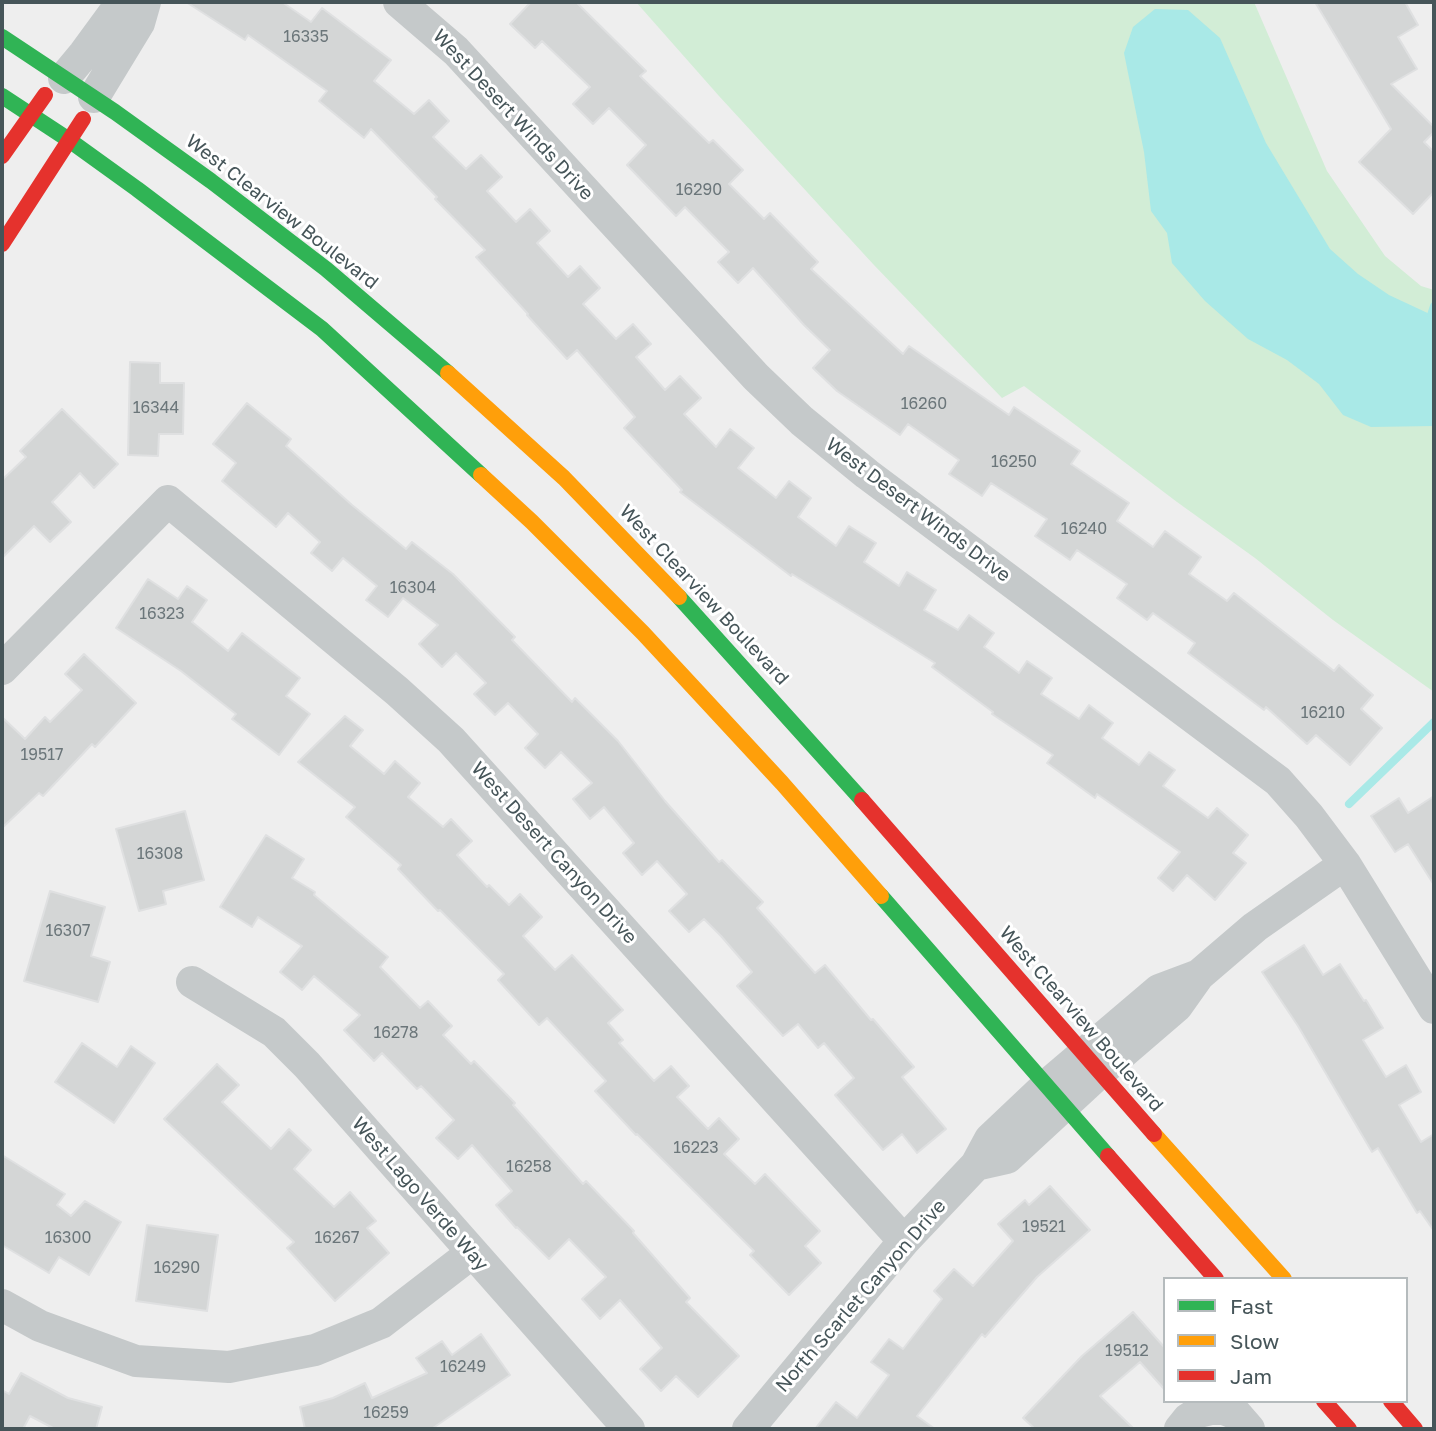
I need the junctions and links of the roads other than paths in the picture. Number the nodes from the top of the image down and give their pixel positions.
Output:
1 (122, 2) edge
2 (145, 2) edge
3 (400, 2) edge
4 (2, 37) edge
5 (64, 78) junction
6 (2, 96) edge
7 (94, 97) junction
8 (30, 114) junction
9 (69, 140) junction
10 (2, 156) edge
11 (2, 244) edge
12 (2, 669) edge
13 (1345, 864) junction
14 (192, 982) dead end
15 (1434, 1008) edge
16 (1092, 1063) junction
17 (1055, 1096) junction
18 (904, 1241) junction
19 (472, 1254) junction
20 (1214, 1277) edge
21 (1282, 1277) edge
22 (2, 1304) edge
23 (1326, 1403) edge
24 (1393, 1403) edge
25 (629, 1429) edge
26 (748, 1429) edge
27 (1181, 1429) edge
28 (1249, 1429) edge
29 (1349, 1429) edge
30 (1415, 1429) edge

1 - 5 street
2 - 7 street
3 - 13 street, West Desert Winds Drive
4 - 5 street, West Clearview Boulevard
5 - 7 street, West Clearview Boulevard
5 - 8 street
6 - 8 street
7 - 9 street
7 - 16 street, West Clearview Boulevard
8 - 9 street
8 - 10 street
9 - 11 street
9 - 17 street
12 - 18 street, West Desert Canyon Drive
13 - 15 street, West Desert Winds Drive
13 - 16 street, North Scarlet Canyon Drive
14 - 19 street, West Lago Verde Way
16 - 17 street, North Scarlet Canyon Drive
16 - 21 street, West Clearview Boulevard
17 - 18 street, North Scarlet Canyon Drive
17 - 20 street
18 - 26 street, North Scarlet Canyon Drive
19 - 22 street
19 - 25 street, West Lago Verde Way
23 - 29 street
24 - 30 street
27 - 28 street

